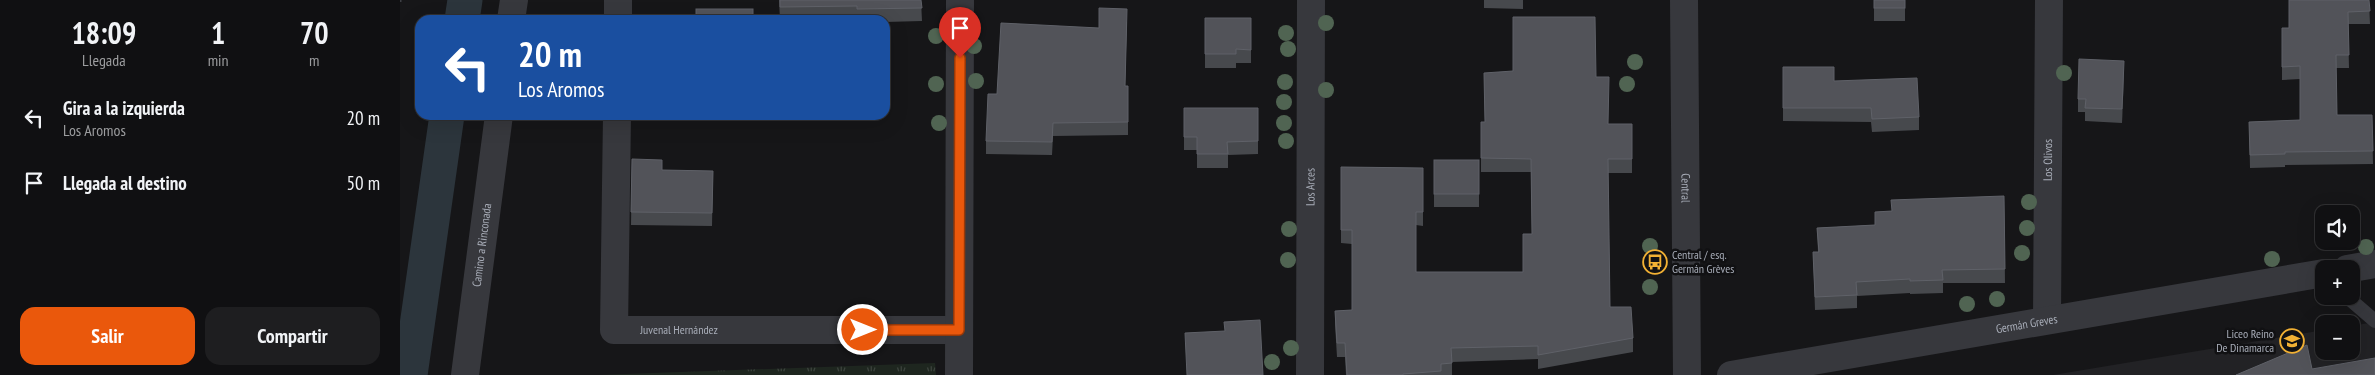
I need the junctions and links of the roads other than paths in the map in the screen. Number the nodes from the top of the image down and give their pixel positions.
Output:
1 (514, 0) edge
2 (618, 0) edge
3 (960, 0) edge
4 (1311, 0) edge
5 (1684, 0) edge
6 (2049, 0) edge
7 (512, 15) edge
8 (618, 15) edge
9 (498, 120) edge
10 (617, 120) edge
11 (2375, 264) edge
12 (2360, 267) edge
13 (2315, 276) edge
14 (2356, 305) edge
15 (2048, 320) junction
16 (2375, 321) edge
17 (959, 330) junction
18 (465, 375) edge
19 (959, 375) edge
20 (1310, 375) edge
21 (1687, 375) edge
22 (1731, 375) edge

1 - 7 street
2 - 8 street
3 - 17 street
4 - 20 street, Los Arces
5 - 21 street, Central
6 - 15 street, Los Olivos
9 - 18 street, Camino a Rinconada
10 - 17 street, Juvenal Hernández
11 - 12 street
13 - 15 street, Germán Greves
14 - 16 lane
15 - 22 street, Germán Greves
17 - 19 street

